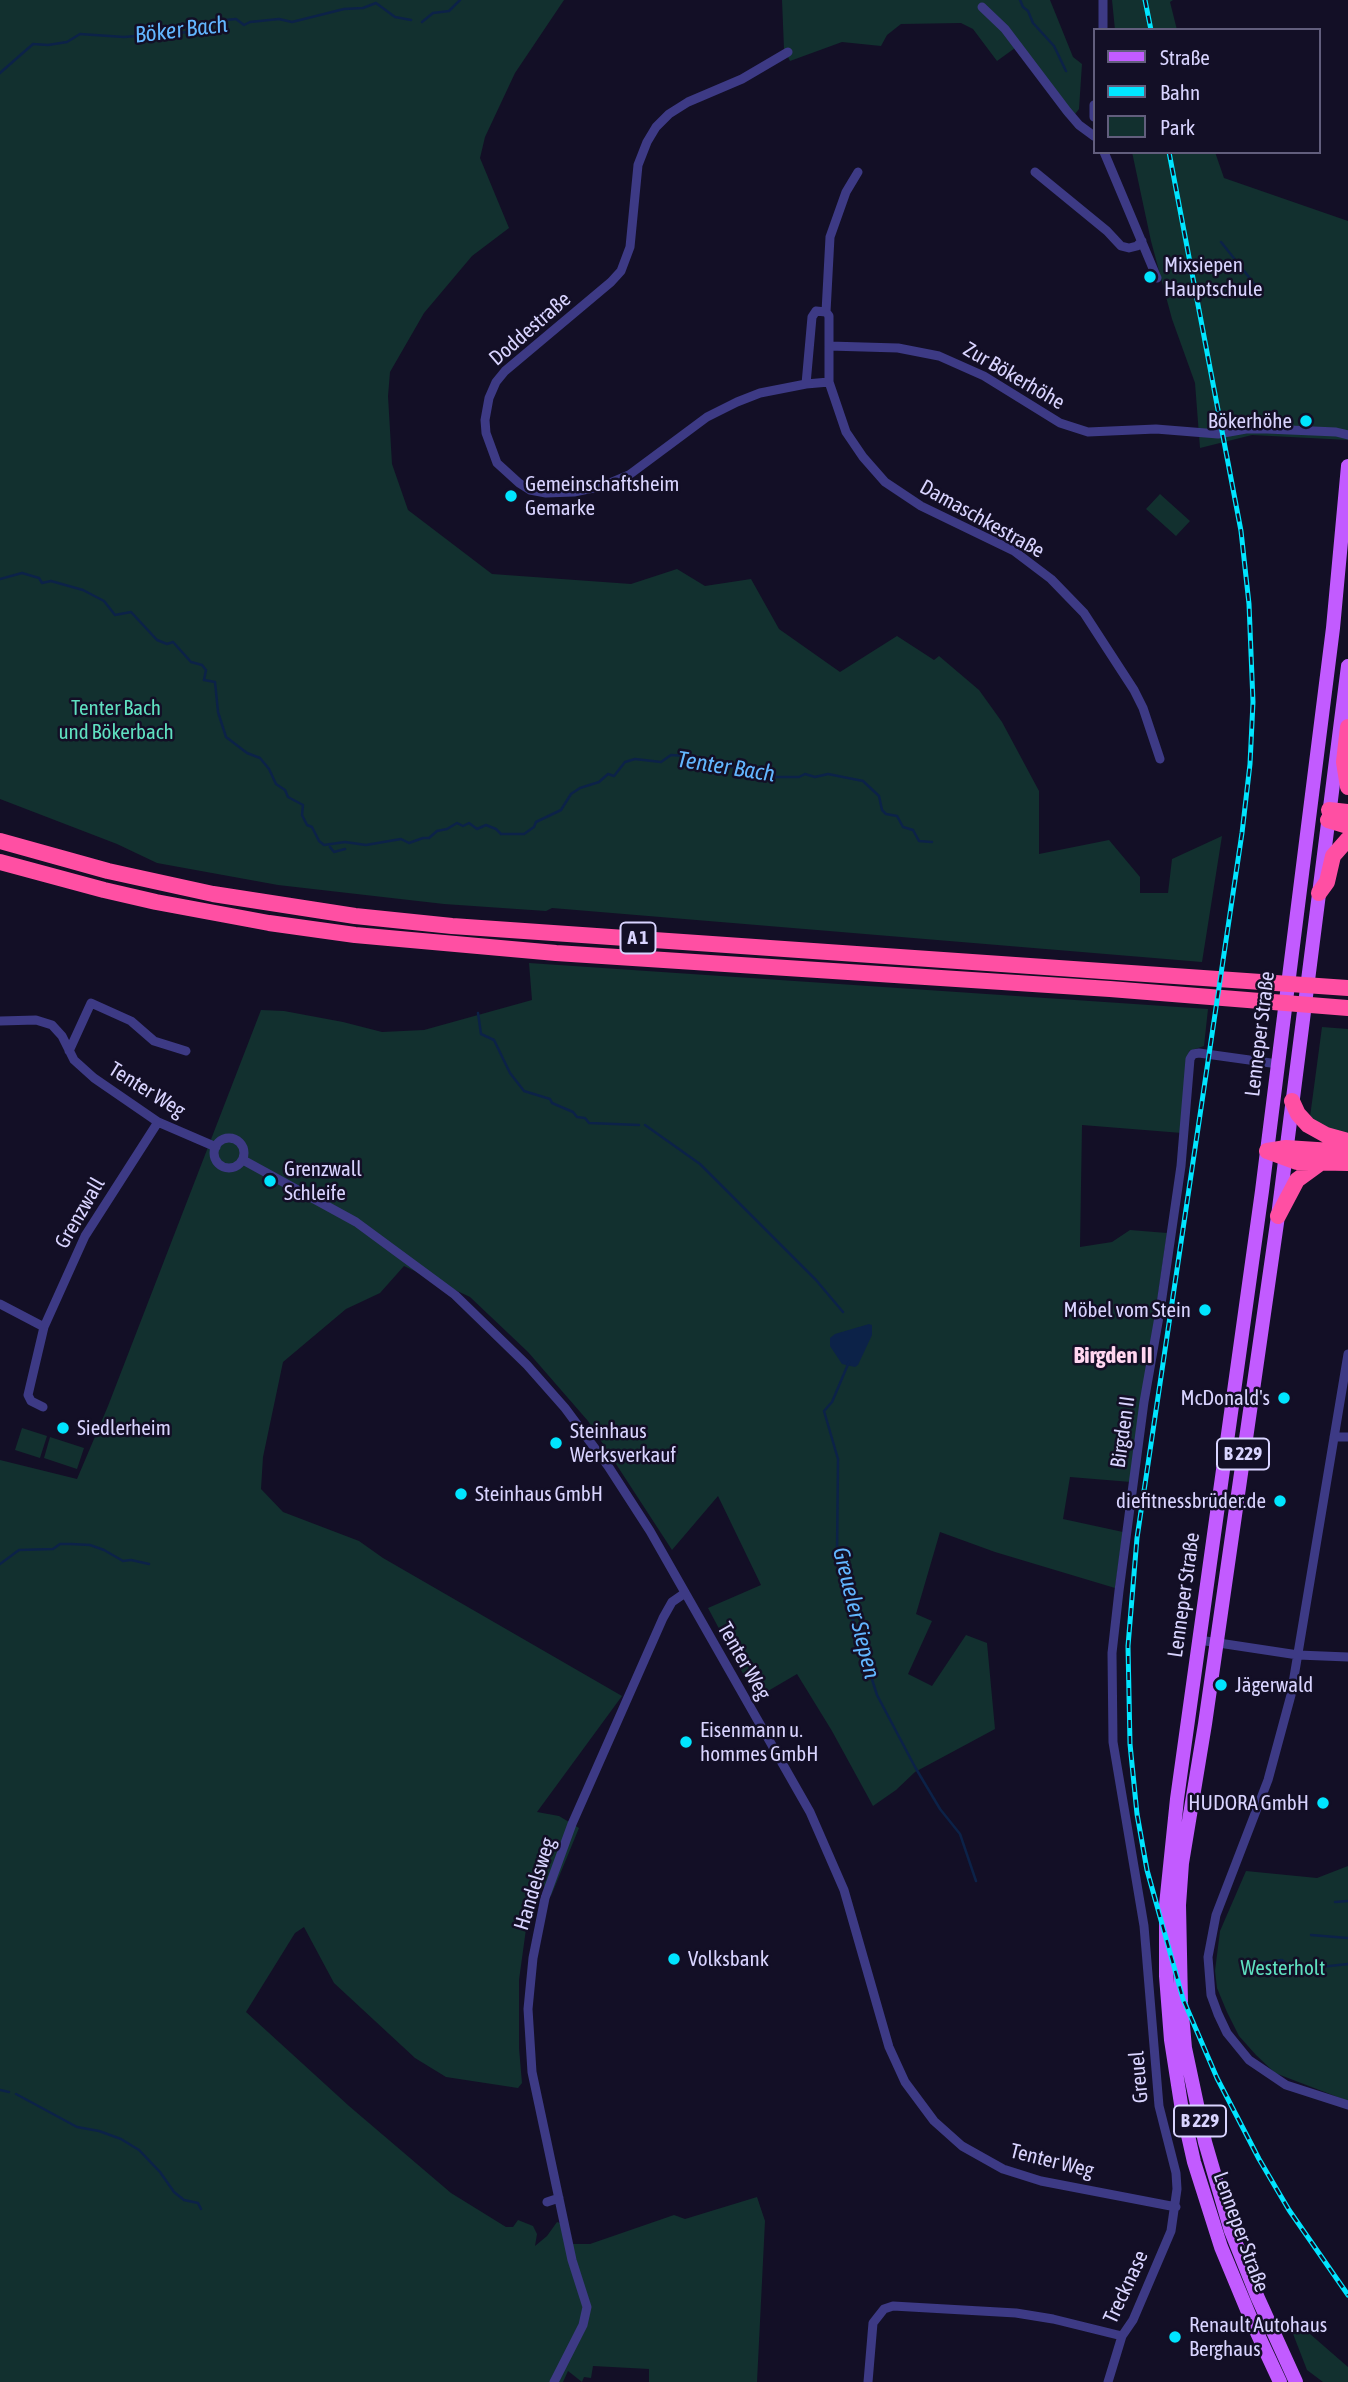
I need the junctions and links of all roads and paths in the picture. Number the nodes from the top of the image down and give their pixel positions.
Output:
1 (1103, 0) edge
2 (982, 7) dead end
3 (1103, 28) edge
4 (788, 52) dead end
5 (1092, 134) edge
6 (1105, 154) edge
7 (858, 172) dead end
8 (1035, 172) dead end
9 (1142, 241) junction
10 (1157, 278) dead end
11 (826, 312) junction
12 (829, 346) junction
13 (829, 382) junction
14 (806, 384) junction
15 (1348, 435) edge
16 (1348, 466) edge
17 (1348, 666) edge
18 (1348, 727) edge
19 (1160, 759) dead end
20 (1348, 788) edge
21 (1310, 811) junction
22 (1348, 812) edge
23 (1329, 815) junction
24 (1348, 826) edge
25 (1348, 839) edge
26 (0, 841) edge
27 (0, 862) edge
28 (1319, 893) junction
29 (1348, 988) edge
30 (1348, 1007) edge
31 (0, 1021) edge
32 (69, 1051) junction
33 (187, 1051) dead end
34 (1278, 1063) junction
35 (1292, 1101) junction
36 (158, 1122) junction
37 (1348, 1141) edge
38 (216, 1147) junction
39 (1267, 1151) junction
40 (1348, 1152) edge
41 (1285, 1154) junction
42 (243, 1160) junction
43 (1348, 1163) edge
44 (1319, 1164) junction
45 (1278, 1216) junction
46 (0, 1304) edge
47 (44, 1327) junction
48 (1348, 1354) edge
49 (43, 1407) dead end
50 (1334, 1437) junction
51 (1348, 1437) edge
52 (685, 1593) junction
53 (1199, 1640) junction
54 (1216, 1643) junction
55 (1298, 1656) junction
56 (1348, 1657) edge
57 (1176, 1863) junction
58 (1150, 1984) joint
59 (1179, 2050) junction
60 (1348, 2105) edge
61 (559, 2198) junction
62 (547, 2202) dead end
63 (1175, 2207) junction
64 (1122, 2336) junction
65 (554, 2382) edge
66 (868, 2382) edge
67 (1108, 2382) edge
68 (1280, 2382) edge
69 (1296, 2382) edge

1 - 3 street
2 - 5 street
4 - 14 street, Doddestraße
6 - 9 street
7 - 11 street
8 - 9 street
9 - 10 street
11 - 12 street, Damaschkestraße
11 - 14 street
12 - 13 street, Damaschkestraße
12 - 15 street, Zur Bökerhöhe
13 - 14 street, Doddestraße
13 - 19 street, Damaschkestraße
16 - 21 main road, Lenneper Straße / B 229
17 - 23 main road, Lenneper Straße / B 229
18 - 20 highway
21 - 23 main road
21 - 34 main road, Lenneper Straße / B 229
22 - 23 highway
23 - 24 highway
23 - 28 main road, Lenneper Straße / B 229
25 - 28 highway
26 - 29 highway, A 1
27 - 30 highway, A 1
28 - 35 main road, Lenneper Straße / B 229
31 - 32 street, Tenter Weg
32 - 33 street
32 - 36 street, Tenter Weg
34 - 39 main road, Lenneper Straße / B 229
34 - 58 street, Birgden II
35 - 37 highway
35 - 41 main road, Lenneper Straße / B 229
36 - 38 street, Tenter Weg
36 - 47 street, Grenzwall
38 - 42 street
38 - 42 street
39 - 41 highway
39 - 53 main road, Lenneper Straße / B 229
40 - 41 highway
41 - 44 highway
41 - 45 main road, Lenneper Straße / B 229
42 - 52 street, Tenter Weg
43 - 44 highway
44 - 45 highway
45 - 54 main road, Lenneper Straße / B 229
46 - 47 street
47 - 49 street, Grenzwall
48 - 50 street
50 - 51 street
50 - 55 street
52 - 61 street, Handelsweg
52 - 63 street, Tenter Weg
53 - 54 street
53 - 57 main road, Lenneper Straße / B 229
54 - 55 street
54 - 57 main road, Lenneper Straße / B 229
55 - 56 street
55 - 60 street
57 - 59 main road, Lenneper Straße / B 229
58 - 63 street, Greuel
59 - 68 main road, Lenneper Straße / B 229
59 - 69 main road, Lenneper Straße / B 229
61 - 62 street
61 - 65 street, Handelsweg
63 - 64 street, Trecknase
64 - 66 street
64 - 67 street, Trecknase

